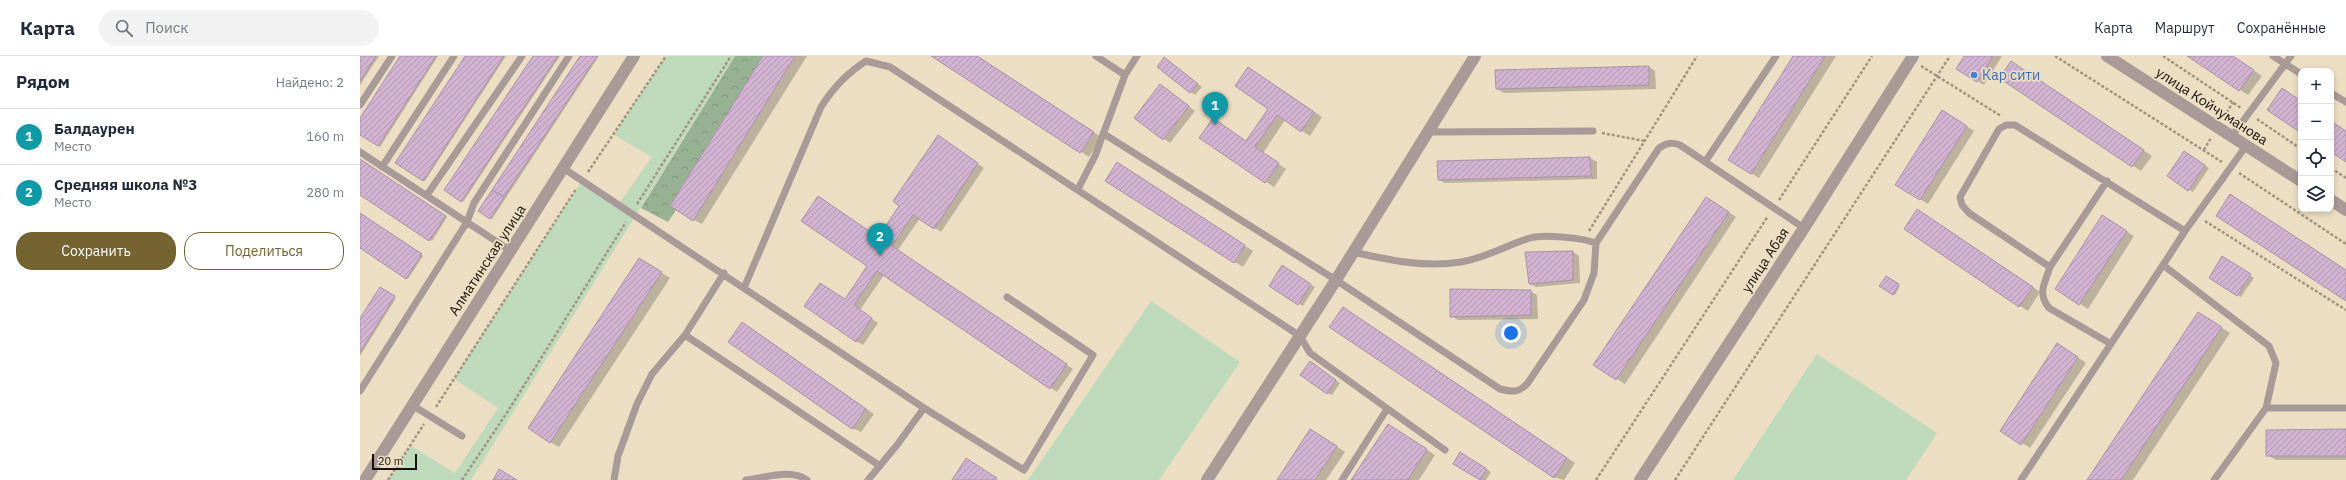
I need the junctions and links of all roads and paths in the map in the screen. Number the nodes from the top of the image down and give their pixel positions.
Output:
1 (392, 56) edge
2 (454, 56) edge
3 (522, 56) edge
4 (569, 56) edge
5 (634, 56) edge
6 (666, 56) edge
7 (731, 56) edge
8 (858, 56) edge
9 (1096, 56) edge
10 (1137, 56) edge
11 (1475, 56) edge
12 (1697, 56) edge
13 (1776, 56) edge
14 (1872, 56) edge
15 (1950, 56) edge
16 (2055, 56) edge
17 (2107, 56) edge
18 (2163, 56) edge
19 (2273, 56) edge
20 (2291, 56) edge
21 (1912, 57) edge
22 (866, 61) junction
23 (2285, 64) junction
24 (2298, 72) edge
25 (1126, 75) junction
26 (1937, 76) junction
27 (2334, 95) edge
28 (2346, 102) edge
29 (360, 105) edge
30 (2250, 114) junction
31 (2015, 125) junction
32 (1593, 131) joint
33 (1428, 132) junction
34 (1104, 134) junction
35 (2232, 136) junction
36 (1645, 141) junction
37 (2246, 146) junction
38 (2298, 147) edge
39 (360, 152) edge
40 (1704, 162) junction
41 (382, 166) junction
42 (563, 168) junction
43 (2230, 168) junction
44 (2334, 170) edge
45 (2346, 178) edge
46 (2298, 179) edge
47 (582, 181) junction
48 (2107, 182) junction
49 (1078, 189) junction
50 (427, 195) junction
51 (2334, 202) edge
52 (1773, 208) junction
53 (2346, 210) edge
54 (631, 213) junction
55 (2196, 215) junction
56 (467, 222) junction
57 (1804, 228) junction
58 (2185, 231) junction
59 (1584, 238) junction
60 (1596, 243) junction
61 (2346, 244) edge
62 (511, 250) junction
63 (1353, 252) junction
64 (2163, 265) junction
65 (2050, 267) junction
66 (724, 273) junction
67 (1336, 280) junction
68 (744, 288) junction
69 (1006, 297) dead end
70 (2346, 310) edge
71 (685, 335) junction
72 (1300, 336) junction
73 (2111, 344) junction
74 (360, 391) edge
75 (412, 405) junction
76 (924, 408) junction
77 (2266, 408) junction
78 (2346, 408) edge
79 (1387, 409) junction
80 (430, 416) junction
81 (462, 436) dead end
82 (1444, 450) dead end
83 (880, 466) junction
84 (365, 480) edge
85 (388, 480) edge
86 (462, 480) edge
87 (614, 480) edge
88 (746, 480) edge
89 (807, 480) edge
90 (868, 480) edge
91 (1207, 480) edge
92 (1342, 480) edge
93 (1596, 480) edge
94 (1640, 480) edge
95 (1675, 480) edge
96 (2021, 480) edge
97 (2214, 480) edge

1 - 29 lane
2 - 41 lane
3 - 50 lane
4 - 56 lane
5 - 42 street, Алматинская улица
6 - 47 path
7 - 54 path
8 - 22 lane
9 - 25 lane
10 - 25 lane
11 - 33 street
12 - 36 path
13 - 40 lane
14 - 52 path
15 - 26 path
16 - 43 path
17 - 35 street, улица Койчуманова
18 - 30 path
19 - 23 lane
20 - 23 lane
21 - 26 path
21 - 57 street, улица Абая
22 - 49 lane
22 - 68 lane
23 - 24 lane
23 - 30 lane
25 - 34 lane
26 - 31 path
26 - 95 path
27 - 28 lane
30 - 35 lane
30 - 38 path
31 - 48 lane
31 - 65 lane
32 - 33 lane
32 - 36 path
33 - 63 street
34 - 49 lane
34 - 67 lane
35 - 37 street, улица Койчуманова
36 - 59 path
37 - 43 lane
37 - 46 street, улица Койчуманова
39 - 41 lane
40 - 52 lane
40 - 60 lane
41 - 50 lane
42 - 47 lane
42 - 62 street, Алматинская улица
43 - 55 lane
43 - 61 path
44 - 45 path
47 - 54 lane
47 - 80 path
48 - 58 lane
48 - 65 lane
49 - 72 lane
50 - 56 lane
51 - 53 street
52 - 57 lane
52 - 93 path
54 - 66 lane
54 - 86 path
55 - 58 lane
55 - 70 path
56 - 62 lane
56 - 74 lane
57 - 94 street, улица Абая
58 - 64 lane
59 - 60 lane
59 - 63 lane
60 - 67 lane
62 - 75 street, Алматинская улица
63 - 67 street
64 - 73 lane
64 - 77 lane
65 - 73 lane
66 - 68 lane
66 - 71 lane
67 - 72 street
68 - 76 lane
69 - 76 lane
71 - 83 lane
71 - 87 lane
72 - 79 lane
72 - 91 street
73 - 96 lane
75 - 80 lane
75 - 84 street, Алматинская улица
76 - 83 lane
77 - 78 lane
77 - 97 lane
79 - 82 lane
79 - 92 lane
80 - 81 lane
80 - 85 path
83 - 90 lane
88 - 89 lane

